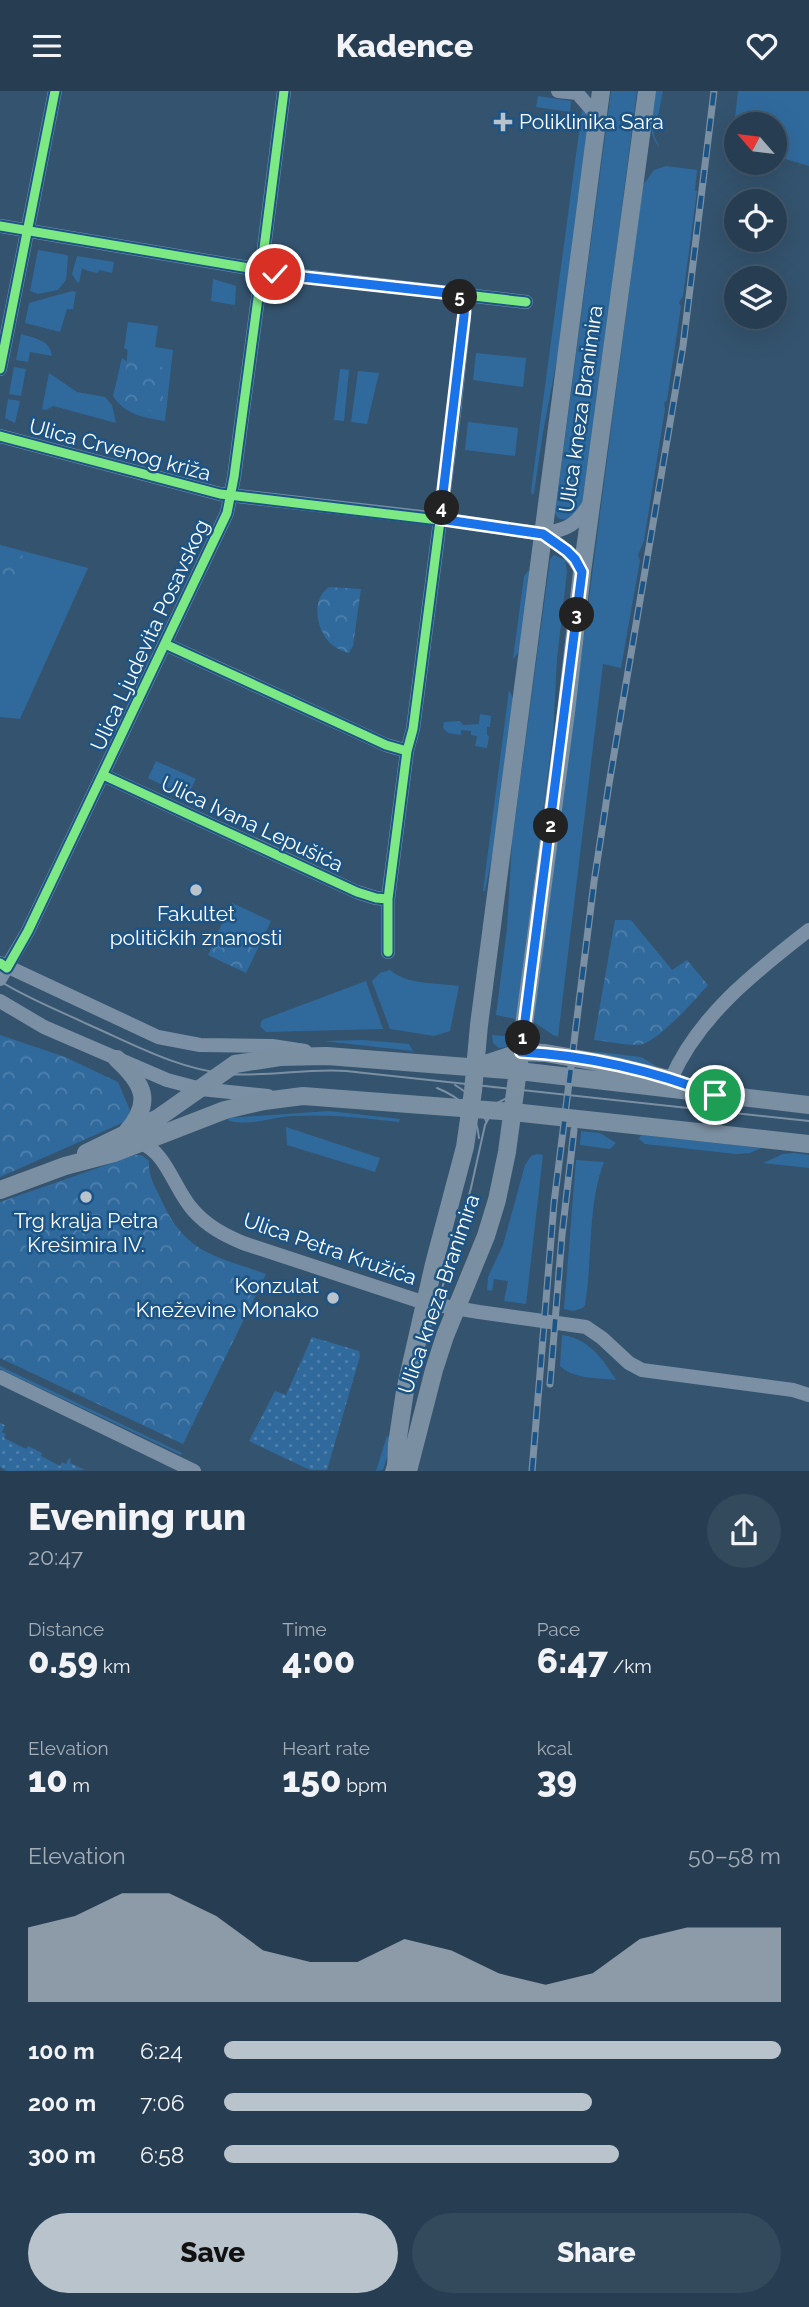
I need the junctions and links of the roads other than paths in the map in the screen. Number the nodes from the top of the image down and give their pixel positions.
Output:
1 (55, 91) edge
2 (284, 91) edge
3 (558, 91) edge
4 (601, 91) edge
5 (647, 91) edge
6 (578, 92) edge
7 (598, 117) junction
8 (0, 226) edge
9 (28, 231) junction
10 (263, 256) junction
11 (249, 268) junction
12 (276, 273) junction
13 (260, 283) junction
14 (456, 294) junction
15 (526, 302) dead end
16 (0, 369) edge
17 (0, 436) edge
18 (232, 496) junction
19 (591, 501) junction
20 (440, 519) junction
21 (543, 534) junction
22 (582, 572) junction
23 (165, 644) junction
24 (407, 751) junction
25 (103, 775) junction
26 (388, 899) junction
27 (809, 930) edge
28 (388, 952) dead end
29 (2, 970) edge
30 (4, 1006) edge
31 (521, 1052) junction
32 (327, 1056) junction
33 (117, 1059) junction
34 (475, 1067) junction
35 (519, 1071) junction
36 (671, 1079) junction
37 (201, 1089) junction
38 (715, 1095) junction
39 (290, 1097) junction
40 (809, 1105) edge
41 (471, 1109) junction
42 (513, 1112) junction
43 (133, 1138) junction
44 (809, 1144) edge
45 (0, 1190) edge
46 (425, 1303) junction
47 (456, 1309) junction
48 (0, 1377) edge
49 (809, 1395) edge
50 (171, 1466) edge
51 (194, 1471) edge
52 (396, 1471) edge
53 (408, 1471) edge

1 - 9 street
2 - 10 street
3 - 6 street
4 - 7 main road, Ulica kneza Branimira
5 - 19 main road, Ulica kneza Branimira
6 - 7 street
7 - 21 main road, Ulica kneza Branimira
8 - 9 street
9 - 11 street
9 - 16 street
10 - 11 street
10 - 12 street
11 - 13 street
12 - 13 street
12 - 14 street
13 - 18 street, Ulica Ljudevita Posavskog
14 - 15 street
14 - 20 street
17 - 18 street, Ulica Crvenog križa
18 - 20 street, Ulica Crvenog križa
18 - 23 street, Ulica Ljudevita Posavskog
19 - 21 street, Ulica Crvenog križa
19 - 22 main road, Ulica kneza Branimira
20 - 21 street, Ulica Crvenog križa
20 - 24 street
21 - 22 street, Ulica Crvenog križa
21 - 34 main road, Ulica kneza Branimira
22 - 31 main road, Ulica kneza Branimira
23 - 24 street
23 - 25 street, Ulica Ljudevita Posavskog
24 - 26 street
25 - 26 street, Ulica Ivana Lepušića
25 - 29 street, Ulica Ljudevita Posavskog
26 - 28 street
27 - 36 street
29 - 32 street
30 - 33 street
31 - 34 main road
31 - 35 main road, Ulica kneza Branimira
31 - 36 main road
32 - 34 main road
32 - 37 main road
33 - 37 street
33 - 43 main road
34 - 35 main road
34 - 41 main road, Ulica kneza Branimira
35 - 38 main road
35 - 42 main road, Ulica kneza Branimira
36 - 38 main road
37 - 39 street
37 - 43 main road
38 - 40 main road
39 - 41 main road
39 - 43 main road
41 - 42 main road
41 - 46 main road, Ulica kneza Branimira
42 - 44 main road
42 - 47 main road, Ulica kneza Branimira
43 - 45 main road
43 - 46 street, Ulica Petra Kružića
46 - 47 street, Ulica Petra Kružića
46 - 52 main road, Ulica kneza Branimira
47 - 49 street, Ulica Petra Kružića
47 - 53 main road, Ulica kneza Branimira
48 - 50 street
50 - 51 street

